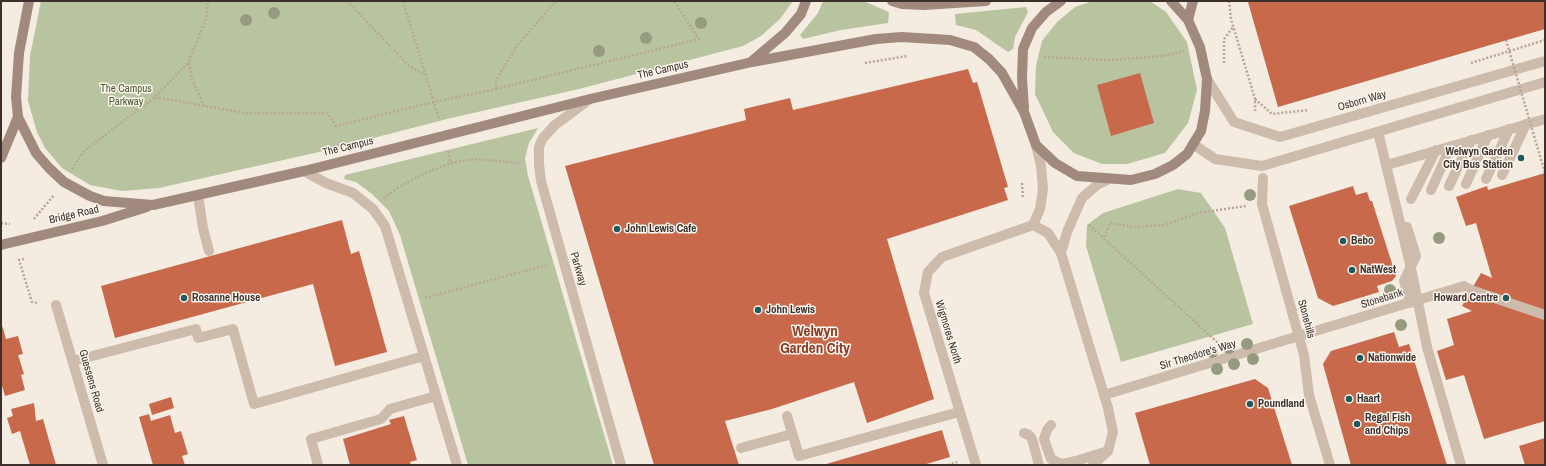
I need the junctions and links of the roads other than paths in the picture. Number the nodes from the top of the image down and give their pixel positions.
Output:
1 (29, 1) edge
2 (806, 1) edge
3 (892, 1) edge
4 (986, 1) edge
5 (1061, 1) edge
6 (1171, 1) edge
7 (1193, 1) edge
8 (1188, 20) junction
9 (1545, 61) edge
10 (752, 62) junction
11 (1207, 79) junction
12 (1545, 82) edge
13 (590, 99) junction
14 (1024, 112) junction
15 (18, 117) junction
16 (1545, 119) edge
17 (1526, 124) junction
18 (1509, 129) junction
19 (1378, 132) junction
20 (1488, 135) junction
21 (1471, 140) junction
22 (1036, 144) junction
23 (1193, 144) junction
24 (1451, 146) junction
25 (1436, 150) junction
26 (1, 158) edge
27 (1387, 165) junction
28 (304, 171) junction
29 (1502, 175) dead end
30 (1263, 178) dead end
31 (1486, 179) dead end
32 (1107, 180) junction
33 (1466, 184) dead end
34 (1449, 186) dead end
35 (1431, 190) dead end
36 (198, 195) junction
37 (1411, 199) dead end
38 (152, 205) junction
39 (1033, 225) junction
40 (1407, 228) dead end
41 (1, 245) edge
42 (209, 251) dead end
43 (1061, 253) junction
44 (1411, 268) junction
45 (1414, 301) junction
46 (56, 304) road end
47 (1545, 316) edge
48 (1298, 337) junction
49 (424, 356) junction
50 (72, 361) junction
51 (1104, 395) junction
52 (436, 396) junction
53 (959, 412) junction
54 (787, 416) dead end
55 (1051, 425) dead end
56 (1024, 433) dead end
57 (792, 434) junction
58 (741, 448) dead end
59 (1108, 451) junction
60 (103, 465) edge
61 (318, 465) edge
62 (457, 465) edge
63 (621, 465) edge
64 (976, 465) edge
65 (1039, 465) edge
66 (1093, 465) edge
67 (1330, 465) edge
68 (1461, 465) edge

1 - 15 main road, The Campus
2 - 10 main road, The Campus
3 - 4 main road
5 - 14 main road
6 - 8 main road
7 - 8 main road
8 - 11 main road
9 - 11 street, Osborn Way
10 - 13 main road, The Campus
10 - 14 main road
11 - 23 main road
12 - 19 street
13 - 28 main road, The Campus
13 - 63 street, Parkway
14 - 22 main road
15 - 26 main road
15 - 38 main road, The Campus
16 - 17 street
17 - 18 street
17 - 29 street
18 - 20 street
18 - 31 street
19 - 23 street
19 - 27 street
20 - 21 street
20 - 33 street
21 - 24 street
21 - 34 street
22 - 32 main road
22 - 39 street
23 - 32 main road
24 - 25 street
24 - 35 street
25 - 27 street
25 - 37 street
27 - 44 street
28 - 36 main road, The Campus
28 - 49 street
30 - 48 street, Stonehills
32 - 43 street
36 - 38 main road, The Campus
36 - 42 street
38 - 41 main road, Bridge Road
39 - 43 street
39 - 53 street, Wigmores North
40 - 44 street
43 - 51 street
44 - 45 street
45 - 47 street, Stonebank
45 - 48 street, Stonebank
45 - 68 street
46 - 50 street, Guessens Road
48 - 51 street, Sir Theodore's Way
48 - 67 street, Stonehills
49 - 50 street
49 - 52 street
50 - 60 street, Guessens Road
51 - 59 street
52 - 61 street
52 - 62 street
53 - 57 street
53 - 64 street, Wigmores North
54 - 57 street
55 - 59 street
56 - 65 street
57 - 58 street
59 - 66 street

